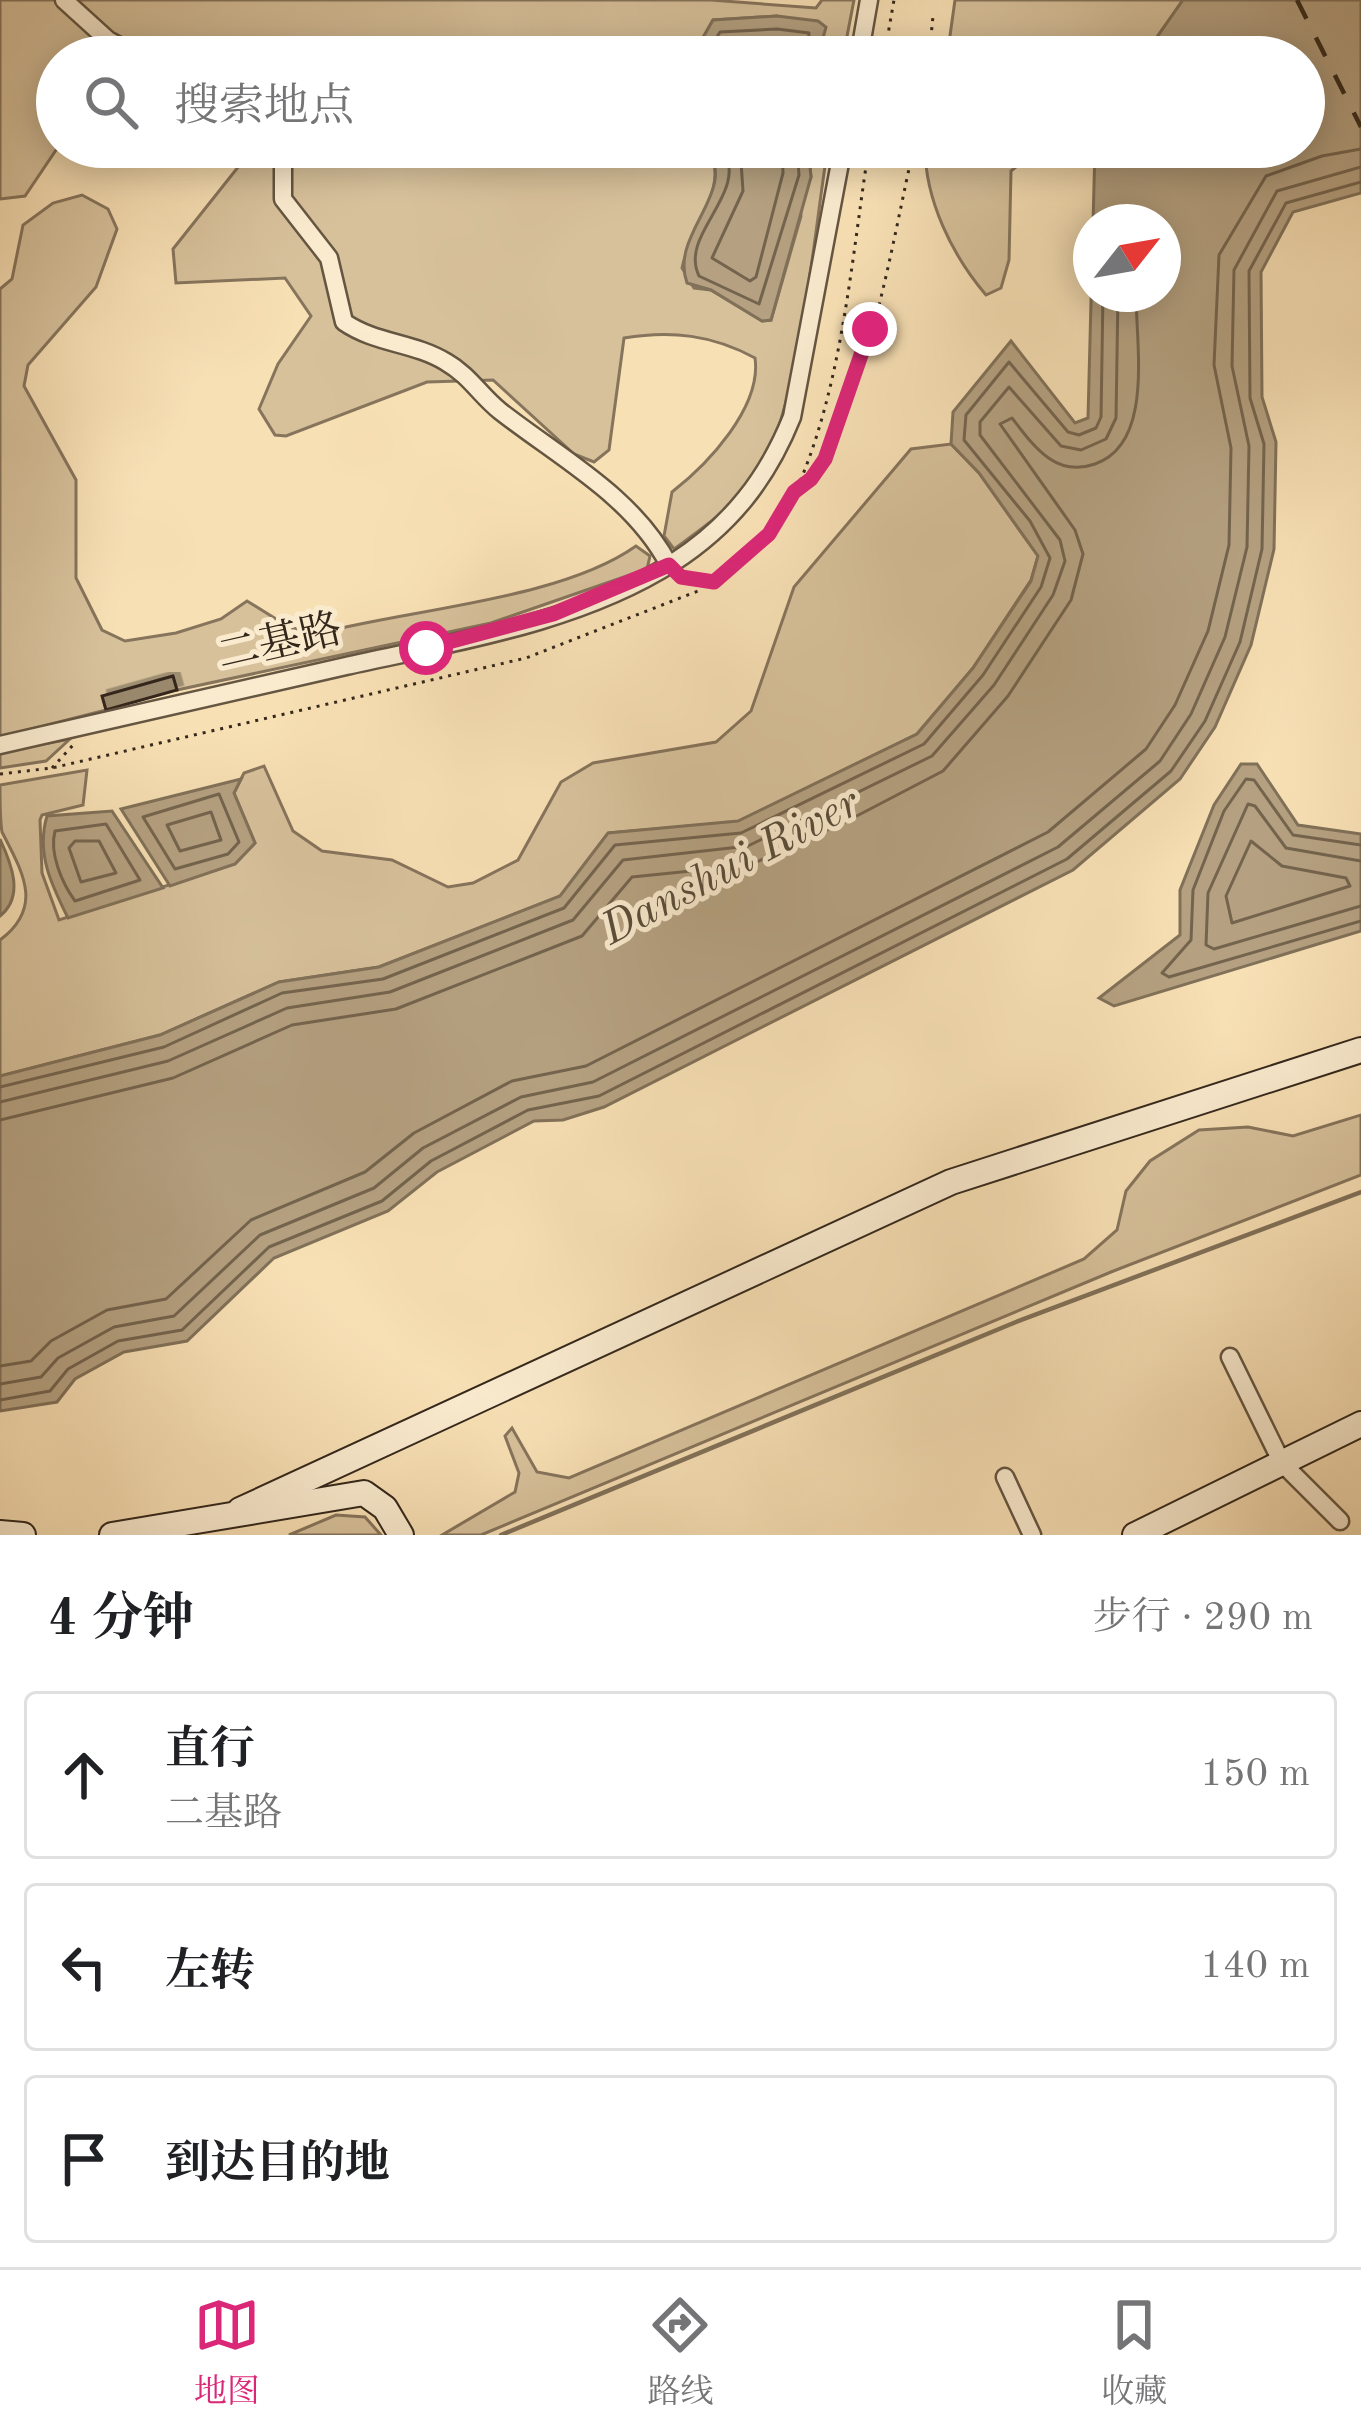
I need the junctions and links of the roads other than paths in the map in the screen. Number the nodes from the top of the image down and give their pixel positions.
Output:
1 (64, 0) edge
2 (869, 0) edge
3 (104, 36) edge
4 (863, 36) edge
5 (283, 168) edge
6 (839, 168) edge
7 (669, 565) junction
8 (714, 582) road end
9 (0, 745) edge
10 (1361, 1050) edge
11 (1230, 1357) dead end
12 (1361, 1424) edge
13 (1282, 1463) junction
14 (1005, 1477) dead end
15 (240, 1510) junction
16 (1340, 1521) dead end
17 (0, 1533) edge
18 (22, 1535) edge
19 (112, 1535) edge
20 (401, 1535) edge
21 (1032, 1535) edge
22 (1135, 1535) edge

1 - 3 street
2 - 4 street
5 - 7 street
6 - 7 street, 二基路
7 - 8 lane
7 - 9 street, 二基路
10 - 15 street
11 - 13 street
12 - 13 street
13 - 16 street
13 - 22 street
14 - 21 street
15 - 19 street
15 - 20 street
17 - 18 street

